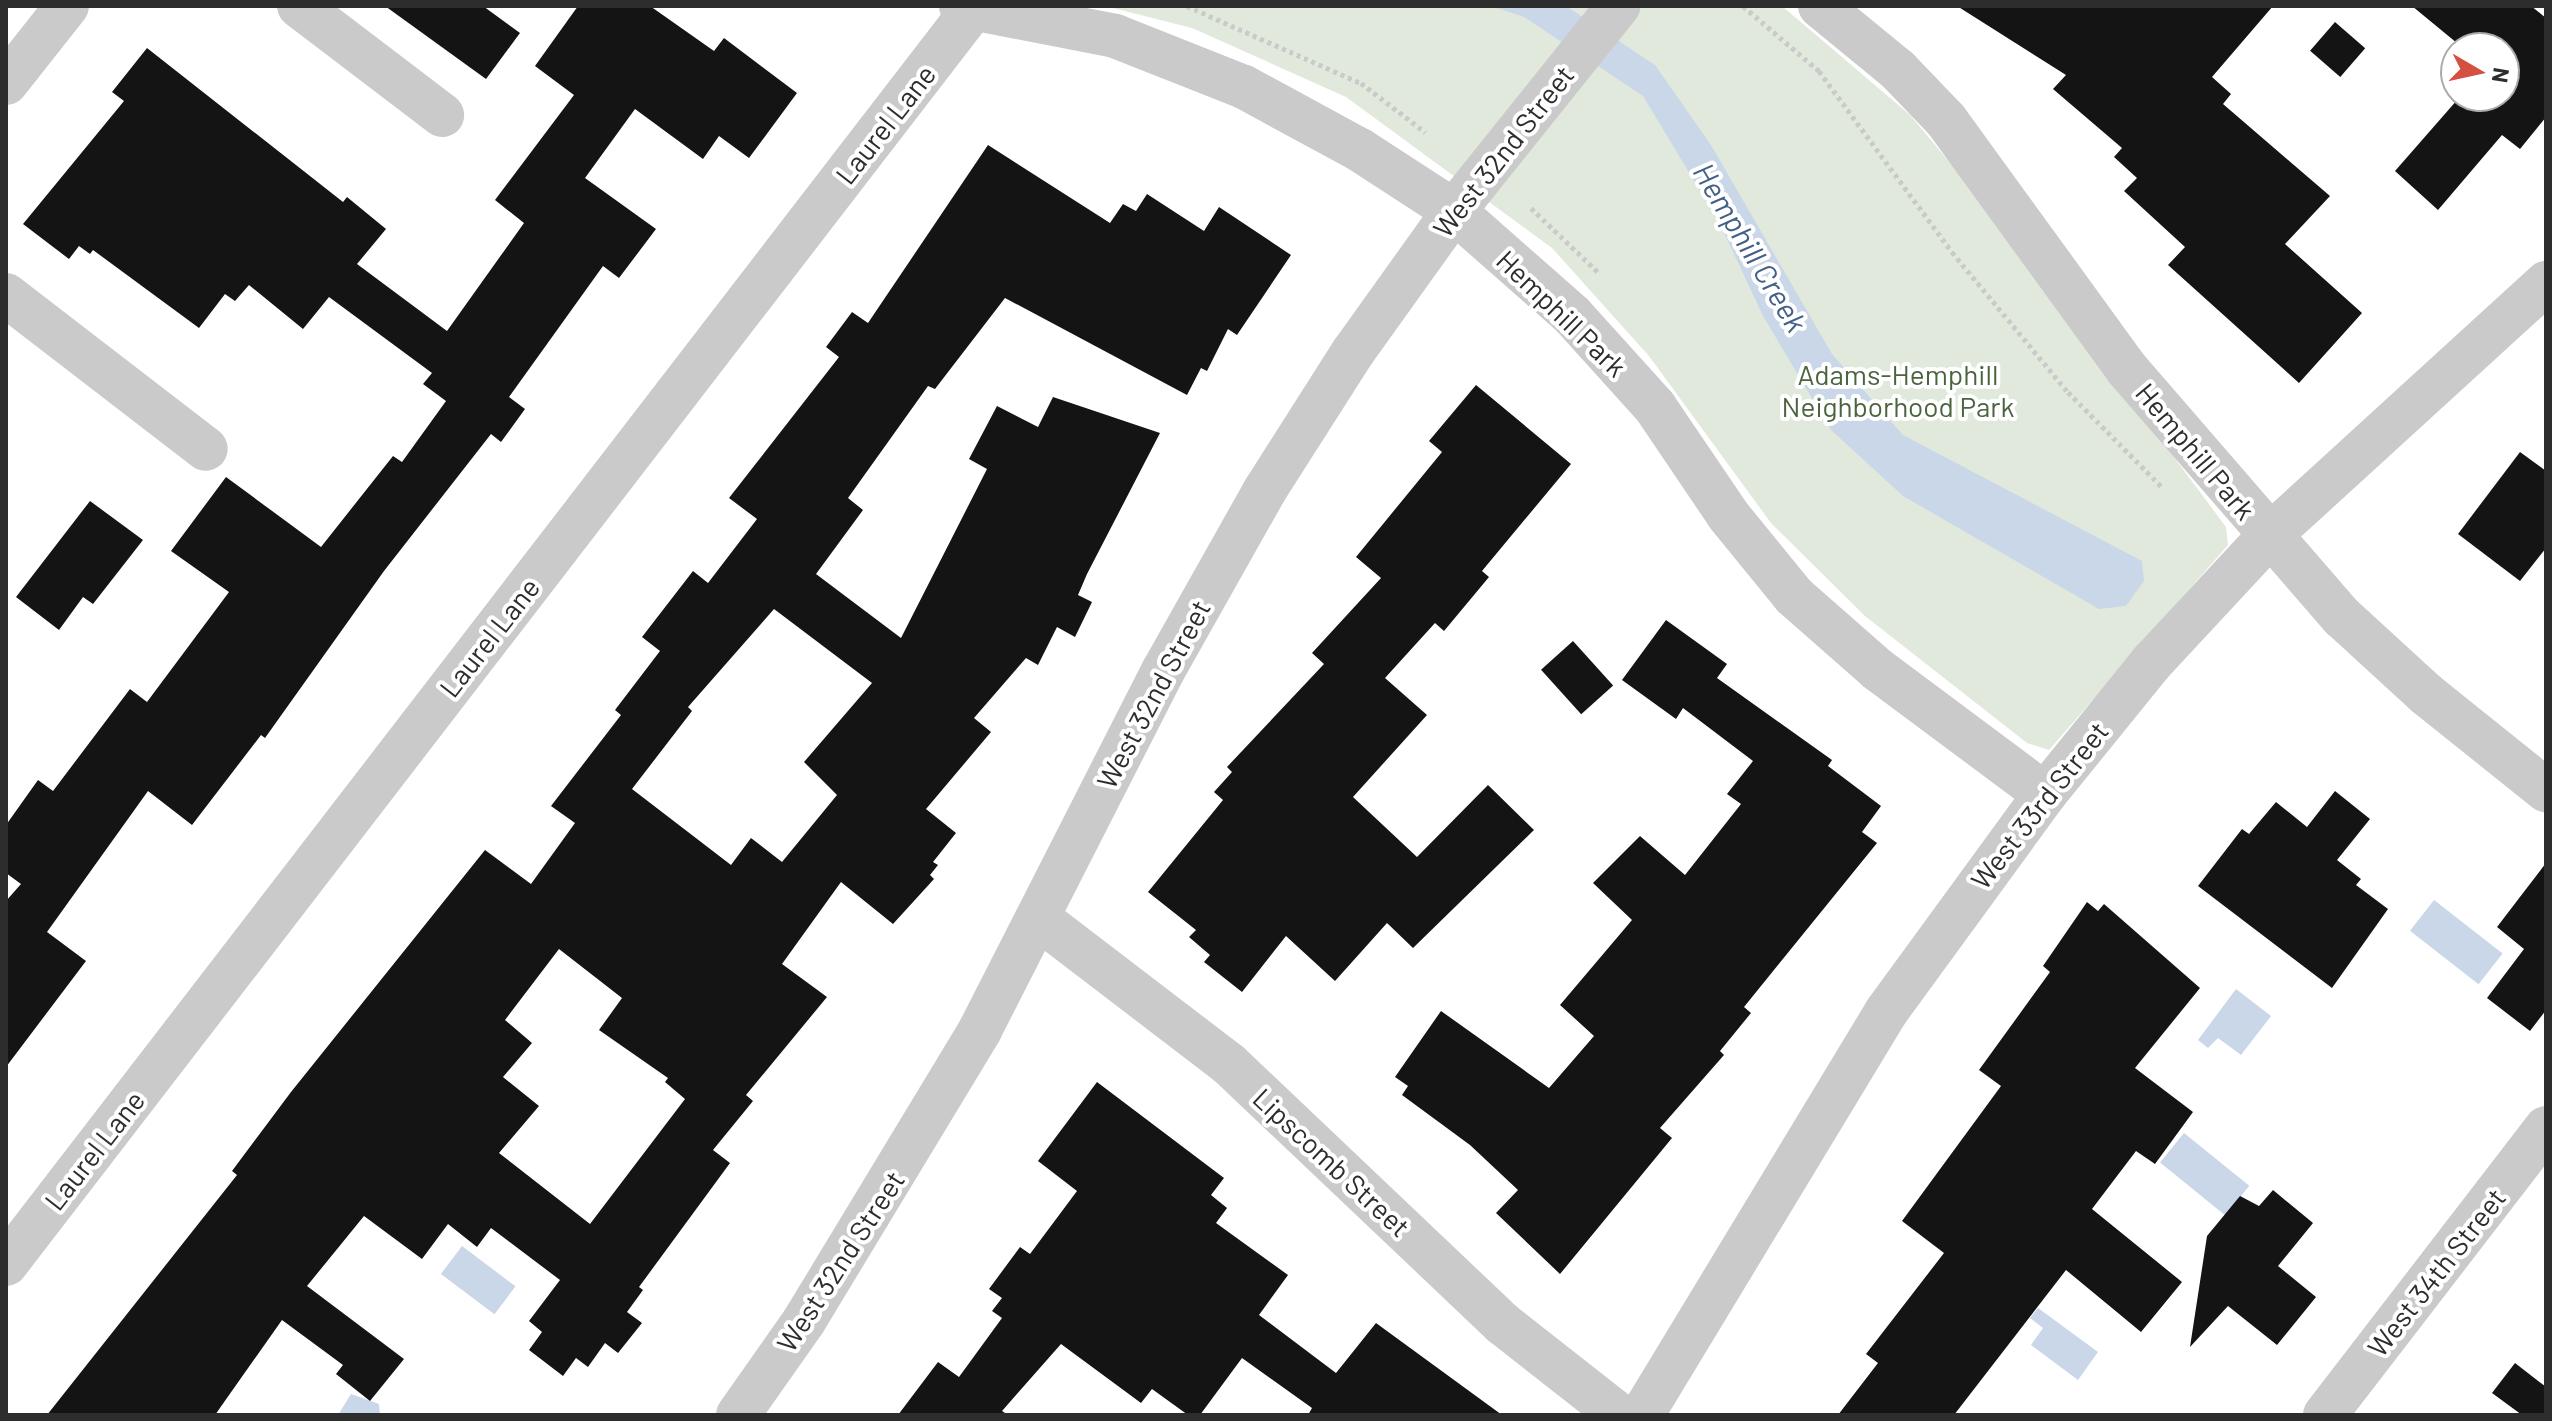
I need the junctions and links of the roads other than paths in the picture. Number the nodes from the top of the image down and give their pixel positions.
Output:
1 (67, 6) edge
2 (299, 6) edge
3 (1820, 6) edge
4 (967, 8) edge
5 (1614, 11) edge
6 (6, 83) edge
7 (442, 115) dead end
8 (1454, 211) junction
9 (2546, 283) edge
10 (6, 295) edge
11 (206, 449) dead end
12 (2268, 537) junction
13 (2546, 790) edge
14 (2045, 794) junction
15 (1038, 918) junction
16 (2546, 1128) edge
17 (6, 1264) edge
18 (738, 1415) edge
19 (1619, 1415) edge
20 (1642, 1415) edge
21 (2325, 1415) edge

1 - 6 street
2 - 7 street
3 - 12 street, Hemphill Park
4 - 8 street, Hemphill Park
4 - 17 street, Laurel Lane
5 - 8 street, West 32nd Street
8 - 14 street, Hemphill Park
8 - 15 street, West 32nd Street
9 - 12 street, West 33rd Street
10 - 11 street
12 - 13 street, Hemphill Park
12 - 14 street, West 33rd Street
14 - 20 street, West 33rd Street
15 - 18 street, West 32nd Street
15 - 19 street, Lipscomb Street
16 - 21 street, West 34th Street

